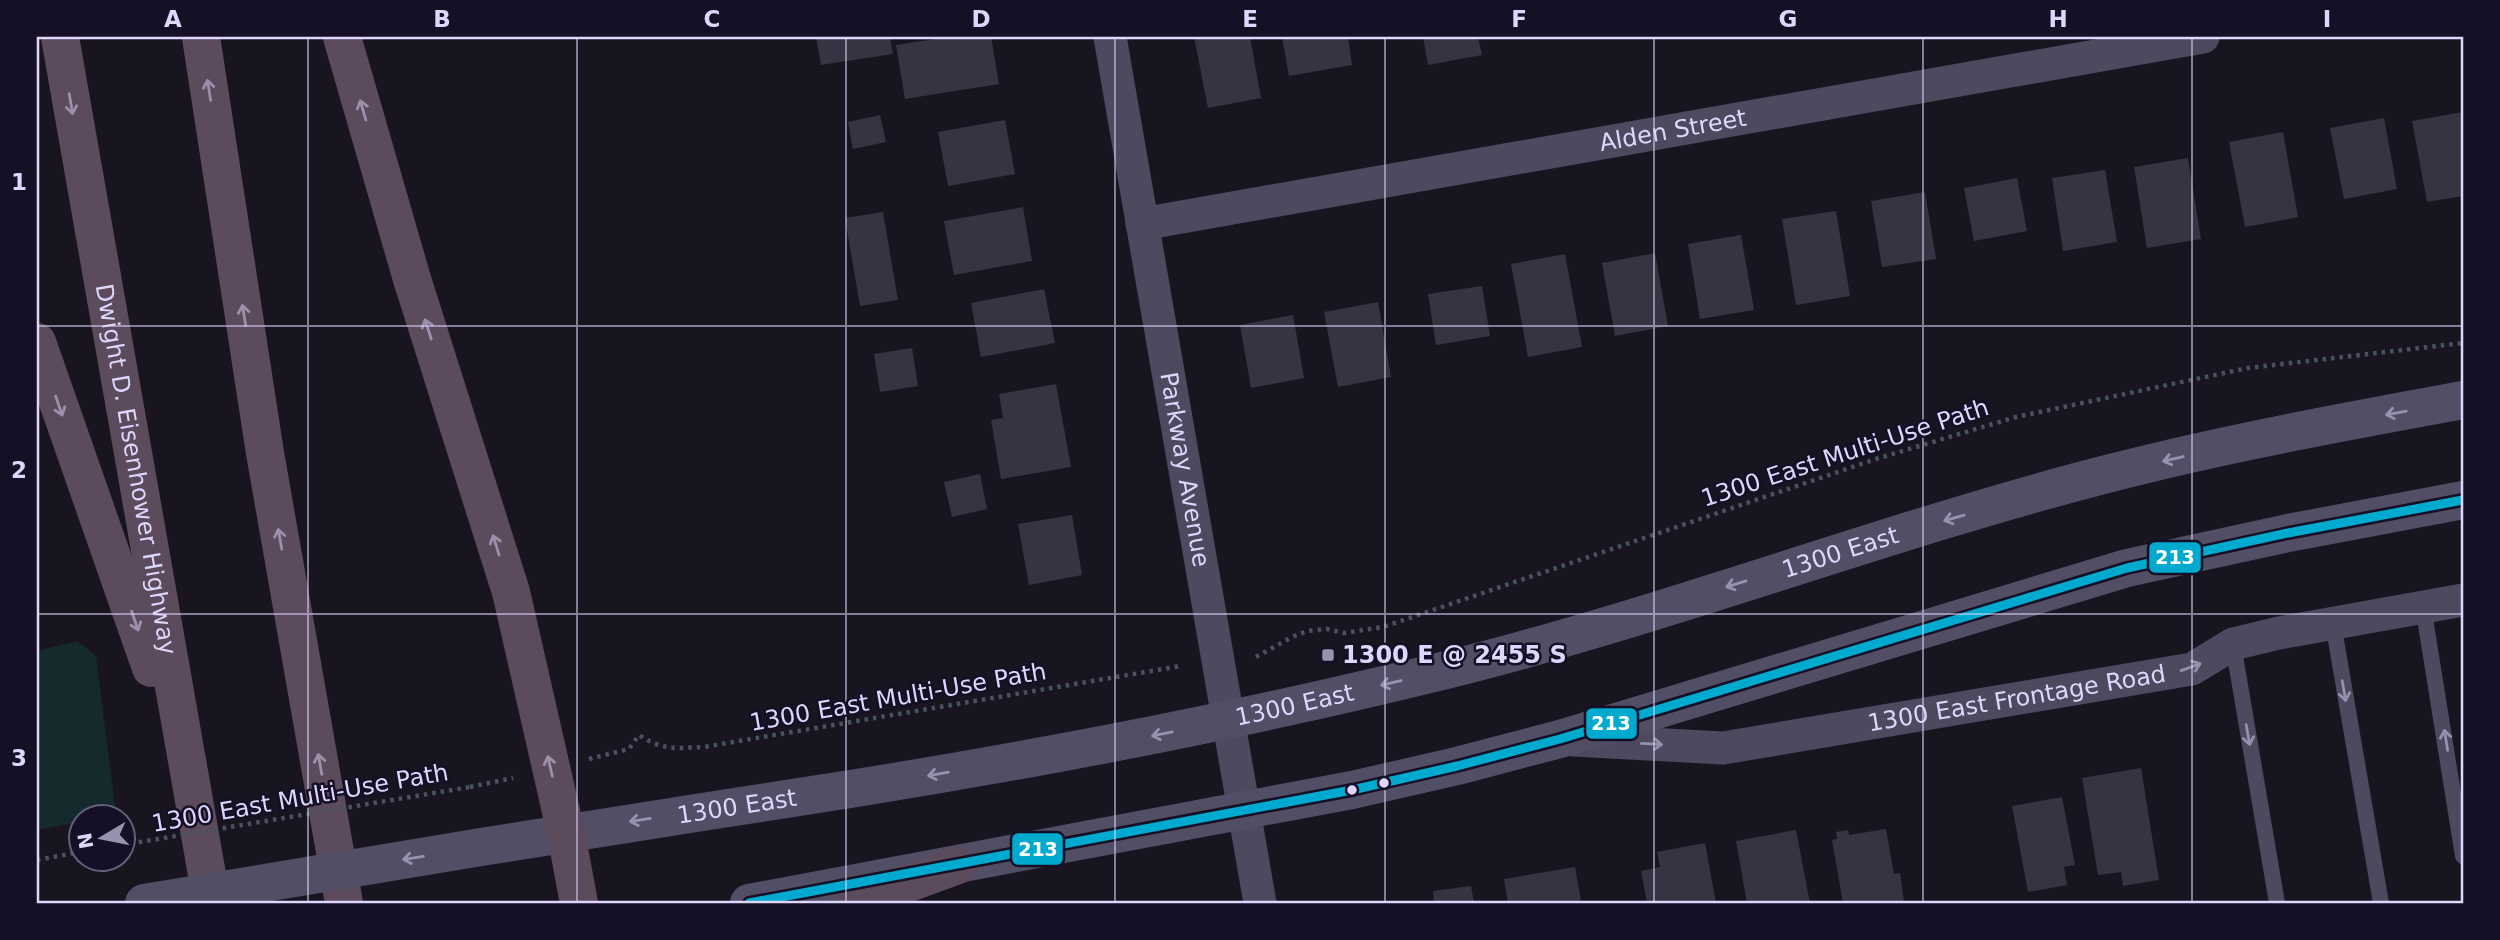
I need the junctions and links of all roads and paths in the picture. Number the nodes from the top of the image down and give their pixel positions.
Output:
1 (60, 37) edge
2 (201, 37) edge
3 (342, 37) edge
4 (1110, 37) edge
5 (2203, 37) edge
6 (1142, 224) junction
7 (37, 342) edge
8 (2463, 343) edge
9 (2463, 400) edge
10 (2463, 500) edge
11 (2463, 600) edge
12 (2423, 606) junction
13 (2333, 623) junction
14 (2233, 644) junction
15 (1256, 657) dead end
16 (1181, 666) dead end
17 (1228, 721) junction
18 (1560, 739) junction
19 (629, 749) dead end
20 (189, 775) junction
21 (483, 784) dead end
22 (1244, 810) junction
23 (566, 833) junction
24 (136, 843) edge
25 (66, 855) edge
26 (2463, 856) edge
27 (37, 860) edge
28 (958, 865) junction
29 (144, 903) edge
30 (212, 903) edge
31 (344, 903) edge
32 (579, 903) edge
33 (749, 903) edge
34 (855, 903) edge
35 (1260, 903) edge
36 (2277, 903) edge
37 (2381, 903) edge

1 -> 20 highway, Dwight D. Eisenhower Highway
31 -> 2 highway
23 -> 3 highway
4 - 6 street, Parkway Avenue
5 - 6 street, Alden Street
6 - 17 street, Parkway Avenue
7 -> 20 highway
8 - 15 path, 1300 East Multi-Use Path
9 -> 17 main road, 1300 East
10 - 18 main road
11 - 12 street, 1300 East Frontage Road
12 - 13 street, 1300 East Frontage Road
26 -> 12 lane
13 - 14 street, 1300 East Frontage Road
13 -> 37 lane
18 -> 14 street, 1300 East Frontage Road
14 -> 36 lane
16 - 19 path, 1300 East Multi-Use Path
17 - 22 street, Parkway Avenue
17 -> 23 main road, 1300 East
18 - 22 main road
20 - 30 highway, Dwight D. Eisenhower Highway
21 - 24 path, 1300 East Multi-Use Path, bridge
22 - 28 main road
22 - 35 street, Parkway Avenue
23 -> 29 main road, 1300 East, bridge
23 - 32 highway
25 - 27 path
28 - 33 main road
28 - 34 highway

